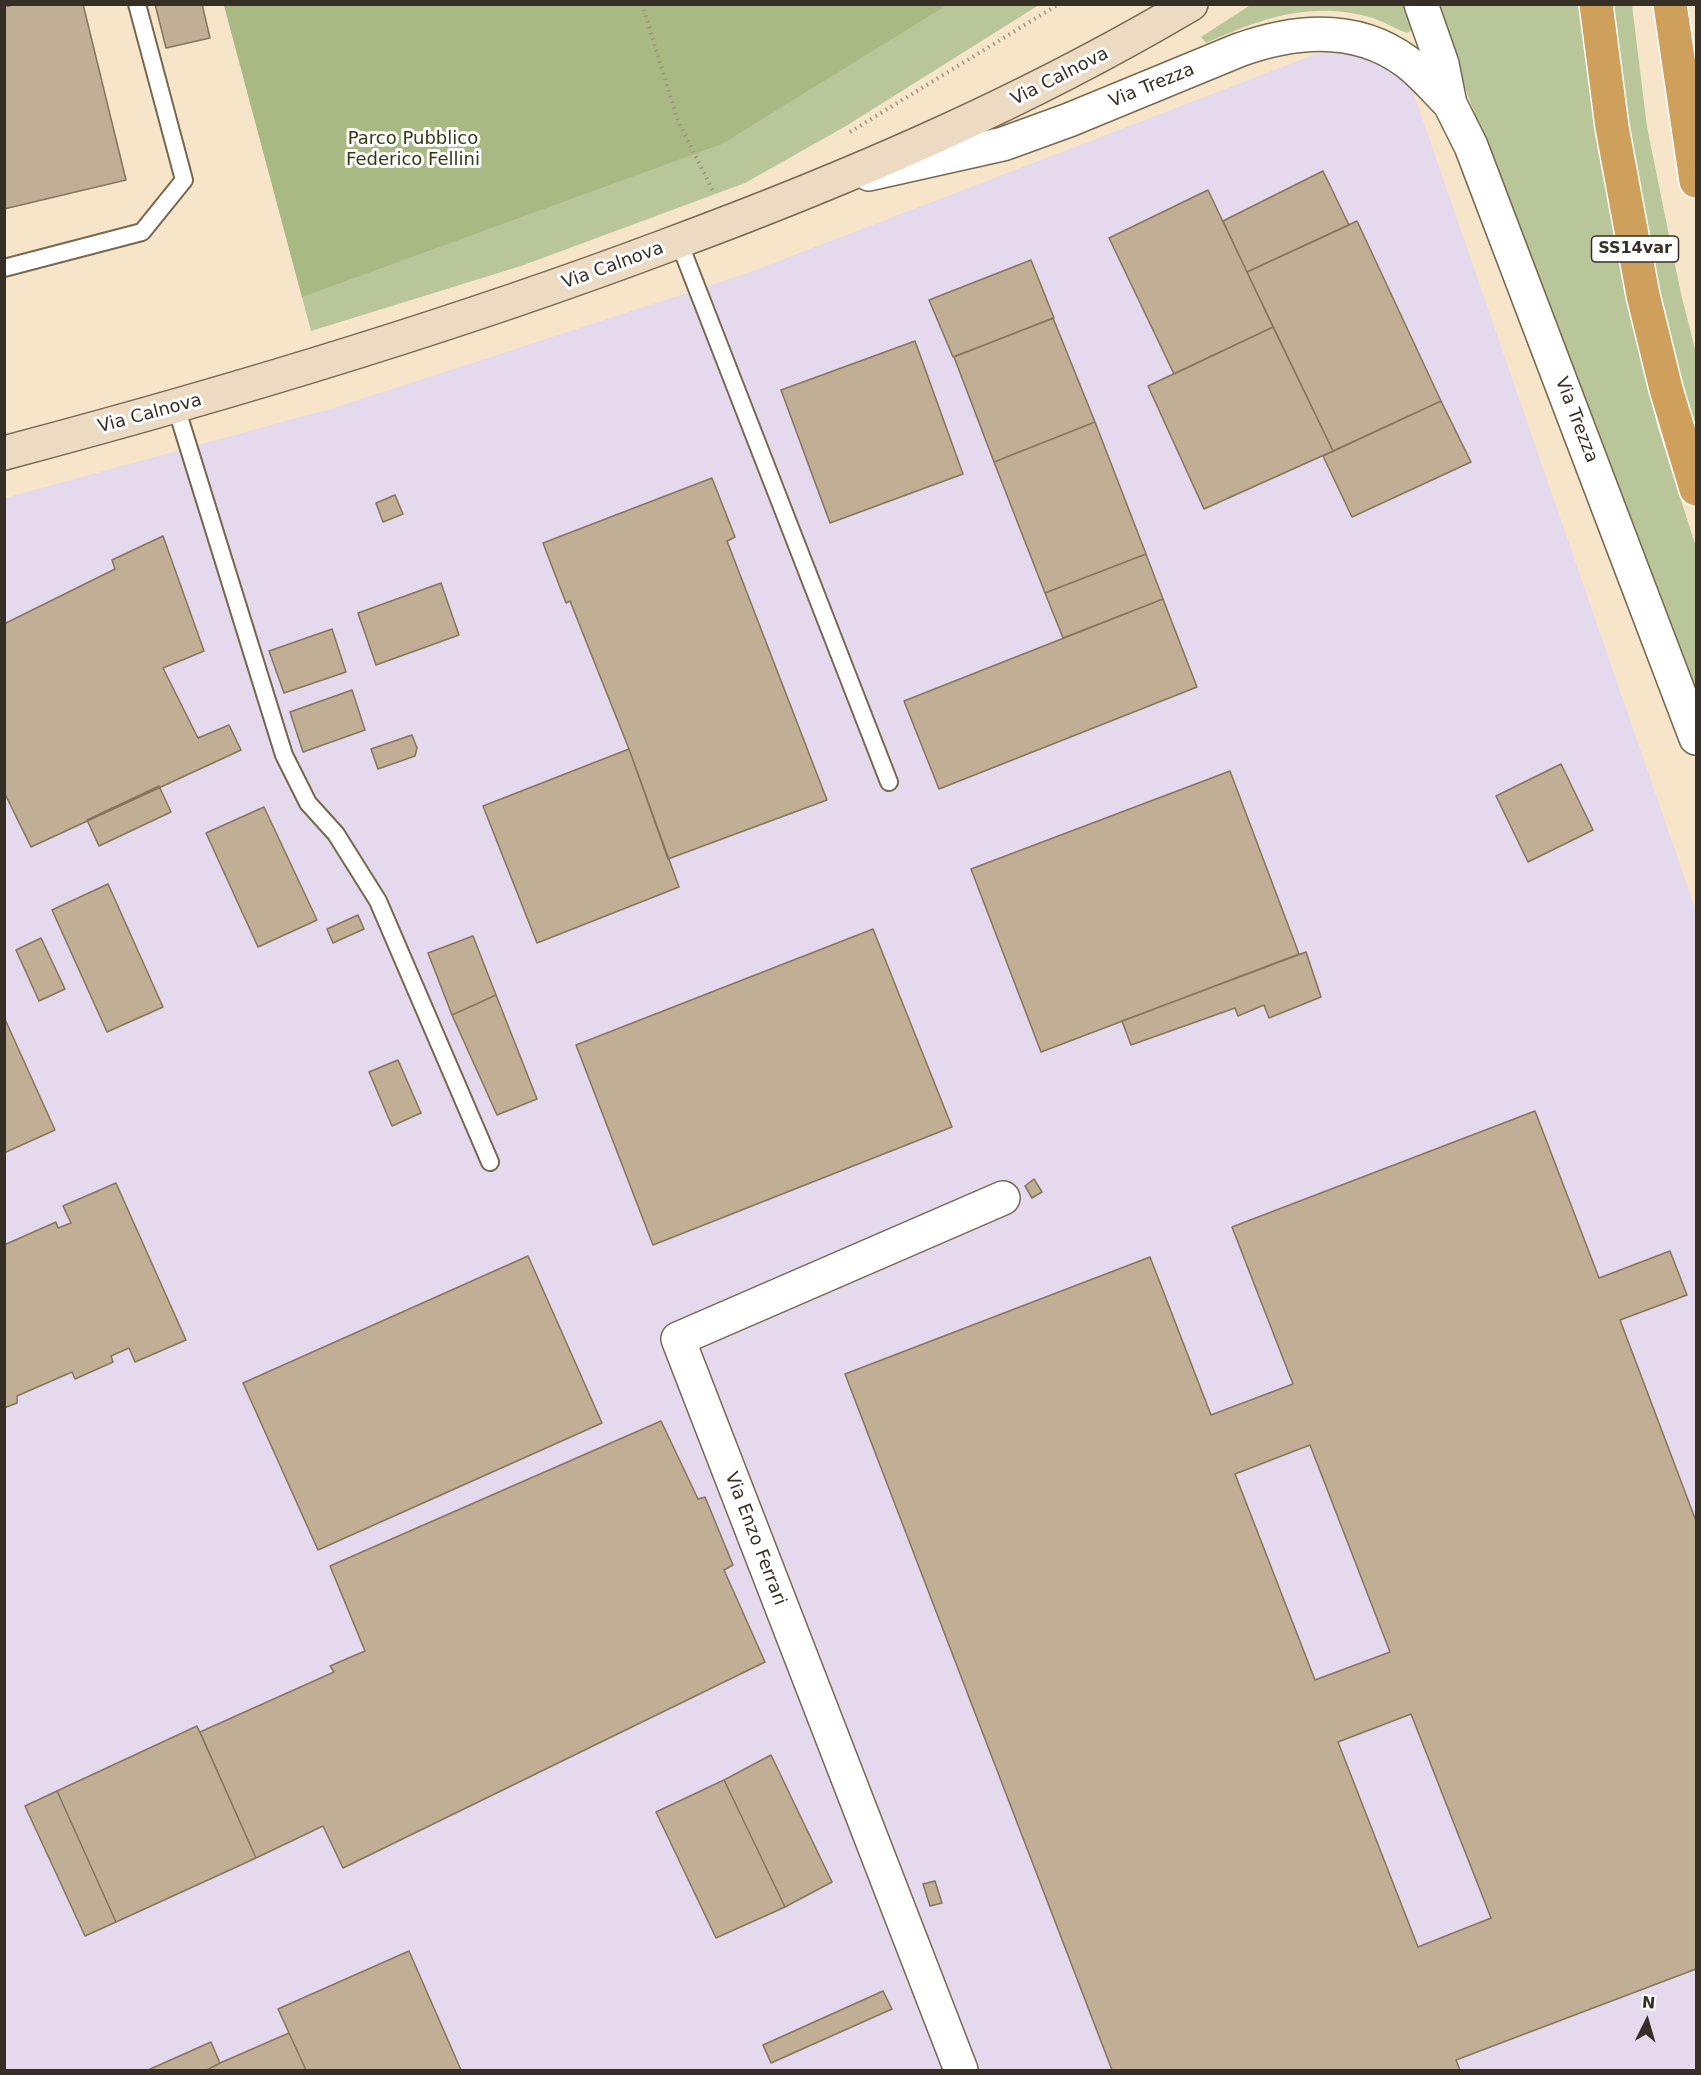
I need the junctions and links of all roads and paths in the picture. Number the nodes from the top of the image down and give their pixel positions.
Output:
1 (137, 4) edge
2 (642, 4) edge
3 (1059, 4) edge
4 (1191, 4) edge
5 (1421, 4) edge
6 (1596, 4) edge
7 (1670, 4) edge
8 (1450, 104) junction
9 (847, 134) dead end
10 (1696, 181) edge
11 (837, 182) junction
12 (715, 194) dead end
13 (679, 242) junction
14 (4, 268) edge
15 (176, 407) junction
16 (4, 453) edge
17 (1696, 489) edge
18 (1696, 738) edge
19 (889, 782) dead end
20 (490, 1162) dead end
21 (1003, 1198) dead end
22 (961, 2070) edge

1 - 14 lane
2 - 12 path
3 - 9 path
4 - 11 main road, Via Calnova
5 - 8 street, Via Trezza
6 - 17 highway, SS14var
7 - 10 highway
8 - 11 street, Via Trezza
8 - 18 street, Via Trezza
11 - 13 main road, Via Calnova
13 - 15 main road, Via Calnova
13 - 19 lane
15 - 16 main road, Via Calnova
15 - 20 lane
21 - 22 street, Via Enzo Ferrari

